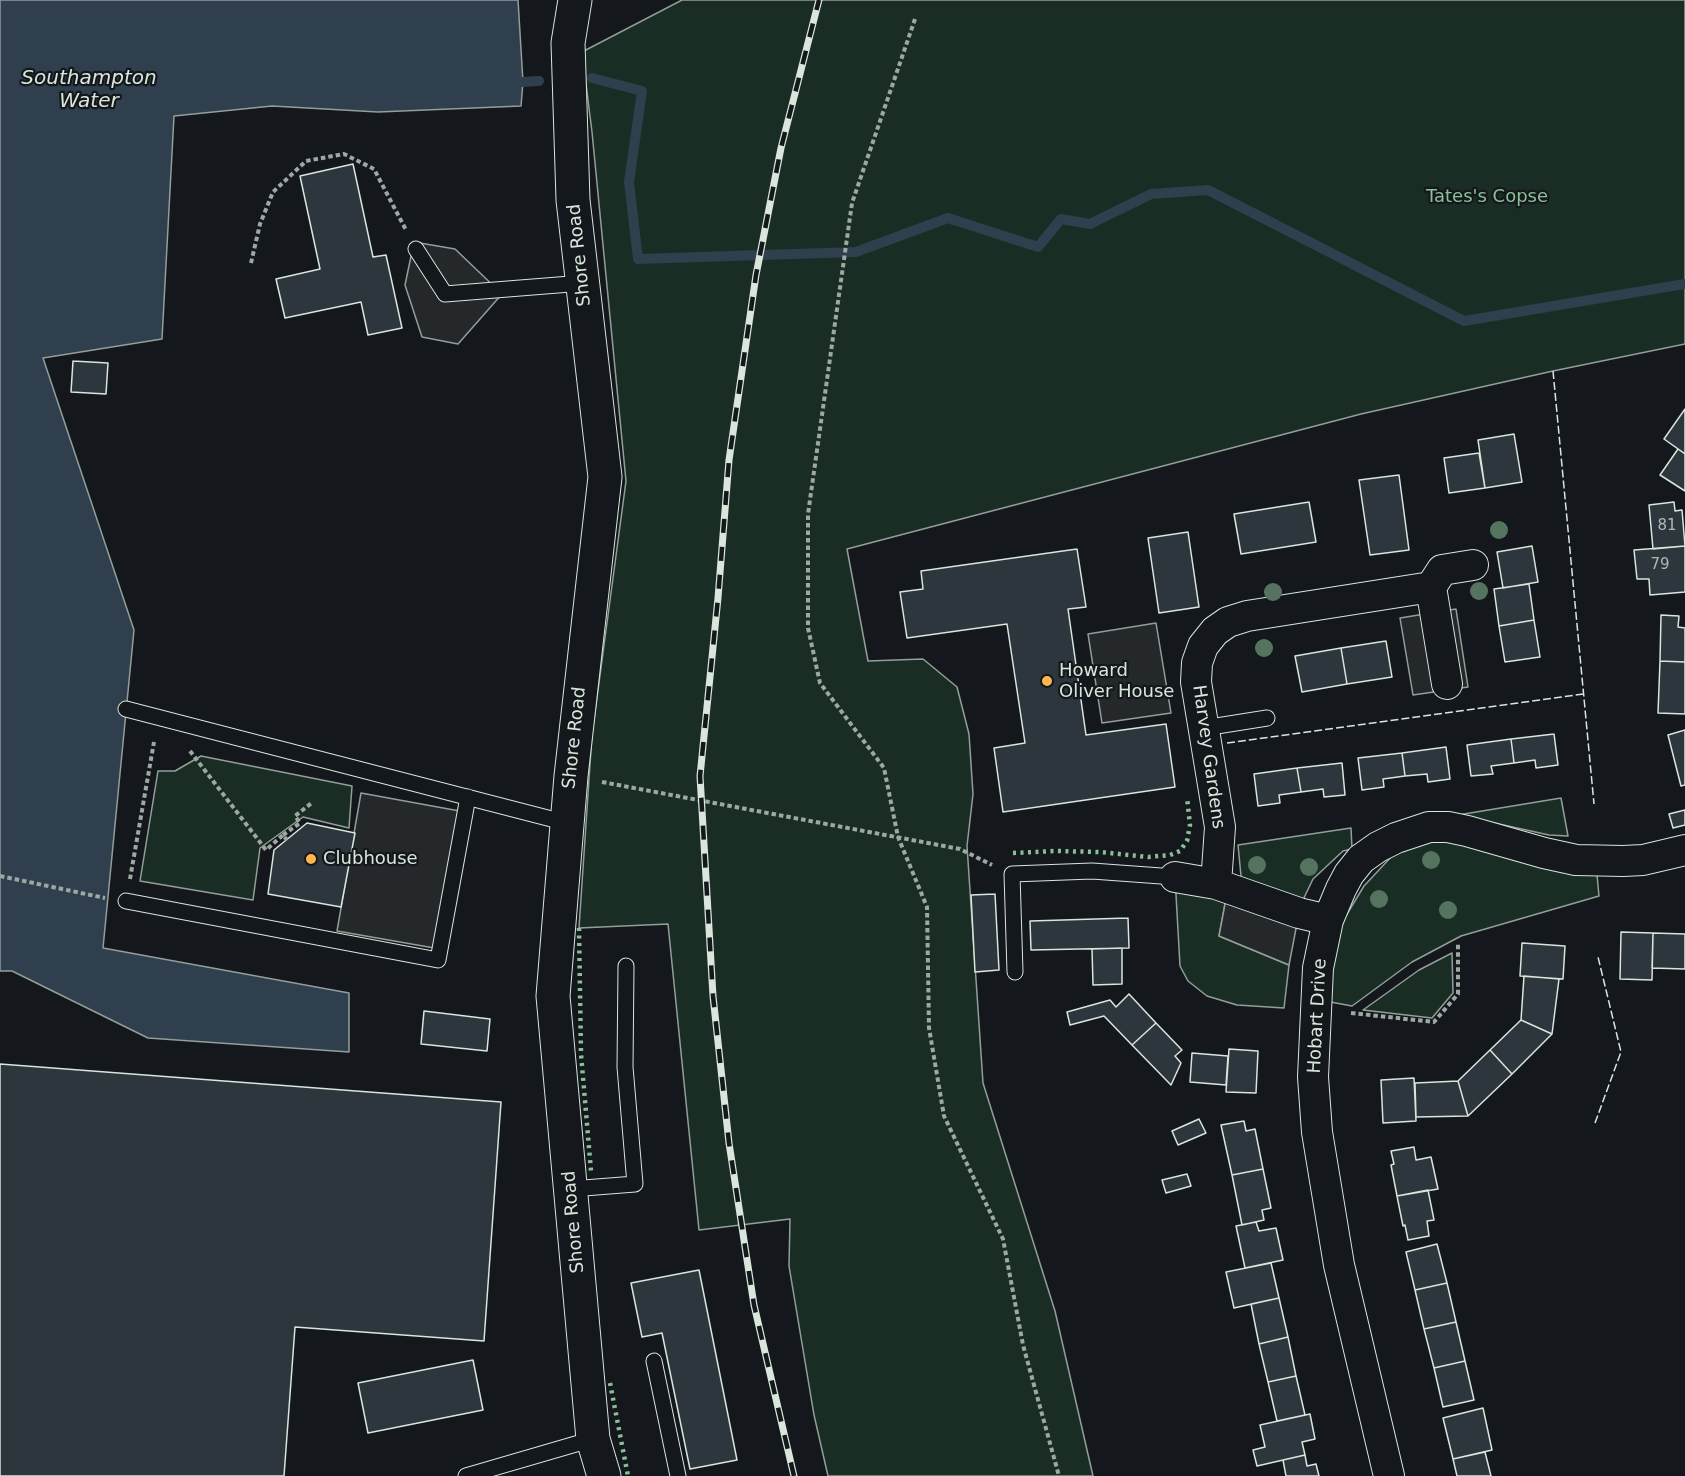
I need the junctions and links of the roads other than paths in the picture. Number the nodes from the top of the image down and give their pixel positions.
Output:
1 (575, 0) edge
2 (416, 249) road end
3 (583, 283) junction
4 (1473, 565) dead end
5 (1431, 587) junction
6 (1447, 684) dead end
7 (126, 709) dead end
8 (1267, 718) dead end
9 (1204, 728) junction
10 (468, 797) junction
11 (567, 823) junction
12 (1685, 850) edge
13 (1174, 877) joint
14 (1216, 884) junction
15 (126, 901) road end
16 (1328, 920) junction
17 (626, 966) dead end
18 (1015, 972) dead end
19 (571, 1189) junction
20 (654, 1361) dead end
21 (593, 1439) junction
22 (466, 1476) edge
23 (604, 1476) edge
24 (678, 1476) edge
25 (1389, 1476) edge

1 - 3 street, Shore Road
2 - 3 lane
3 - 11 street, Shore Road
4 - 5 street
5 - 6 street
5 - 9 street, Harvey Gardens
7 - 10 lane
8 - 9 lane
9 - 14 street, Harvey Gardens
10 - 11 lane
10 - 15 lane
11 - 19 street, Shore Road
12 - 16 street, Hobart Drive
13 - 14 street
13 - 18 lane
14 - 16 street
16 - 25 street, Hobart Drive
17 - 19 lane
19 - 21 street, Shore Road
20 - 24 lane
21 - 22 lane
21 - 23 street, Shore Road

